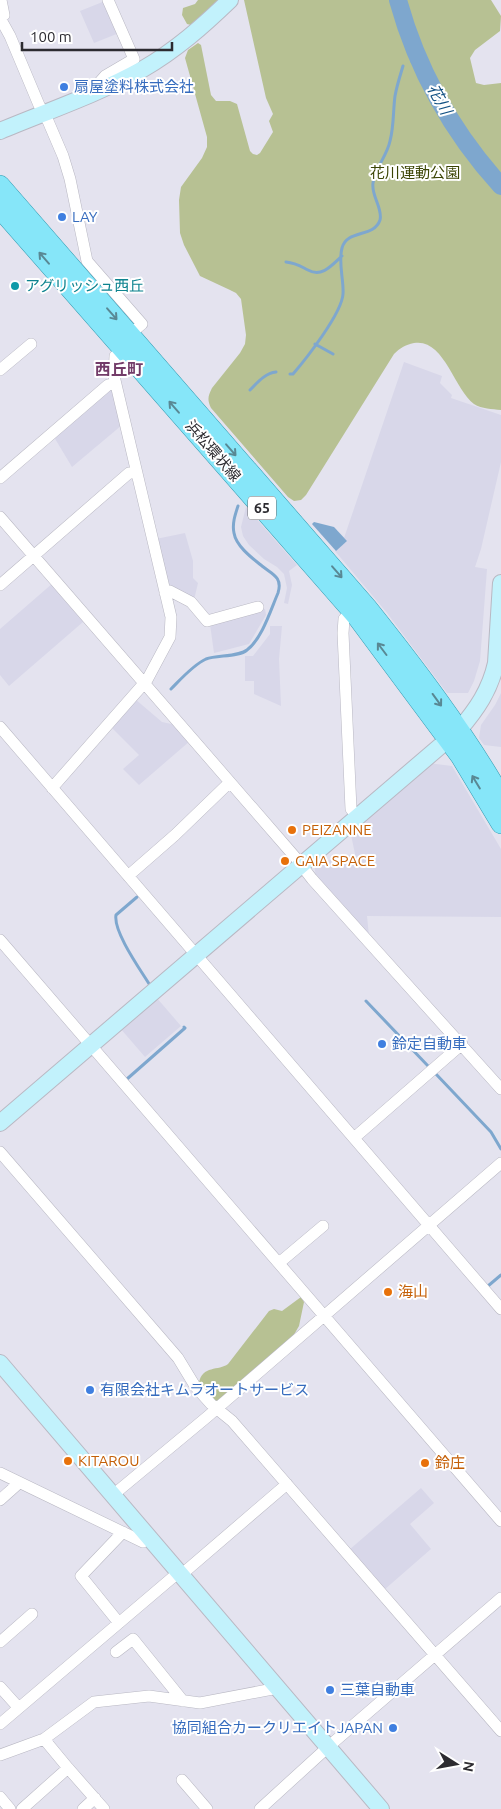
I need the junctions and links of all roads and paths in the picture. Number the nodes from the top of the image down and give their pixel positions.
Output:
1 (1, 0) edge
2 (108, 0) edge
3 (230, 0) edge
4 (0, 17) edge
5 (101, 89) junction
6 (43, 113) junction
7 (0, 131) edge
8 (0, 185) edge
9 (0, 209) edge
10 (126, 341) junction
11 (31, 344) dead end
12 (0, 370) edge
13 (116, 383) junction
14 (136, 472) junction
15 (0, 478) edge
16 (0, 516) edge
17 (34, 556) junction
18 (501, 583) edge
19 (0, 585) edge
20 (165, 593) junction
21 (500, 603) edge
22 (258, 607) dead end
23 (352, 611) junction
24 (144, 683) junction
25 (0, 728) edge
26 (453, 735) junction
27 (230, 782) junction
28 (52, 788) junction
29 (501, 796) edge
30 (358, 816) junction
31 (501, 824) edge
32 (301, 864) junction
33 (128, 876) junction
34 (0, 940) edge
35 (196, 955) junction
36 (462, 1044) junction
37 (91, 1046) junction
38 (501, 1089) edge
39 (0, 1123) edge
40 (354, 1138) junction
41 (0, 1152) edge
42 (501, 1163) edge
43 (429, 1225) junction
44 (323, 1226) dead end
45 (279, 1263) junction
46 (501, 1309) edge
47 (324, 1316) junction
48 (0, 1363) edge
49 (217, 1409) junction
50 (0, 1473) edge
51 (19, 1483) junction
52 (287, 1484) junction
53 (113, 1495) junction
54 (0, 1500) edge
55 (501, 1521) edge
56 (122, 1532) junction
57 (149, 1537) junction
58 (180, 1574) junction
59 (501, 1598) edge
60 (32, 1614) dead end
61 (119, 1622) junction
62 (0, 1642) edge
63 (116, 1652) dead end
64 (435, 1655) junction
65 (0, 1686) edge
66 (278, 1688) junction
67 (183, 1701) junction
68 (18, 1708) junction
69 (0, 1724) edge
70 (501, 1731) edge
71 (44, 1739) junction
72 (328, 1747) junction
73 (0, 1755) edge
74 (68, 1768) junction
75 (182, 1780) dead end
76 (0, 1797) edge
77 (95, 1798) junction
78 (10, 1809) edge
79 (22, 1809) edge
80 (83, 1809) edge
81 (104, 1809) edge
82 (208, 1809) edge
83 (260, 1809) edge
84 (381, 1809) edge

1 - 4 street
2 - 5 street
3 - 5 street
4 - 6 street
5 - 6 street
6 - 7 street
6 - 10 street
8 -> 10 main road, 浜松環状線 / 65
10 -> 9 main road, 浜松環状線 / 65
10 - 13 street
23 -> 10 main road, 浜松環状線 / 65
10 -> 26 main road, 浜松環状線 / 65
11 - 12 street
13 - 14 street
13 - 15 street
14 - 17 street
14 - 20 street
16 - 17 street
17 - 19 street
17 - 24 street
18 - 21 street
20 - 22 street
20 - 24 street
21 - 26 street
26 -> 23 main road, 浜松環状線 / 65
23 - 30 street
24 - 27 street
24 - 28 street
25 - 28 street
26 - 29 main road, 浜松環状線 / 65
26 - 30 street
31 -> 26 main road, 浜松環状線 / 65
27 - 32 street
27 - 33 street
28 - 33 street
30 - 32 street
32 - 35 street
32 - 36 street
33 - 35 street
34 - 37 street
35 - 37 street
35 - 40 street
36 - 38 street
36 - 40 street
37 - 39 street
37 - 45 street
40 - 43 street
41 - 49 street
42 - 43 street
43 - 46 street
43 - 47 street
44 - 45 street
45 - 47 street
47 - 49 street
47 - 55 street
48 - 53 street
49 - 52 street
49 - 53 street
50 - 51 street
51 - 54 street
51 - 56 street
52 - 58 street
52 - 64 street
53 - 57 street
56 - 57 street
56 - 61 street
57 - 58 street
58 - 61 street
58 - 66 street
59 - 64 street
60 - 62 street
61 - 68 street
63 - 67 street
64 - 70 street
64 - 72 street
65 - 68 street
66 - 67 street
66 - 72 street
67 - 71 street
68 - 69 street
71 - 73 street
71 - 74 street
72 - 83 street
72 - 84 street
74 - 77 street
74 - 79 street
75 - 82 street
76 - 78 street
77 - 80 street
77 - 81 street

